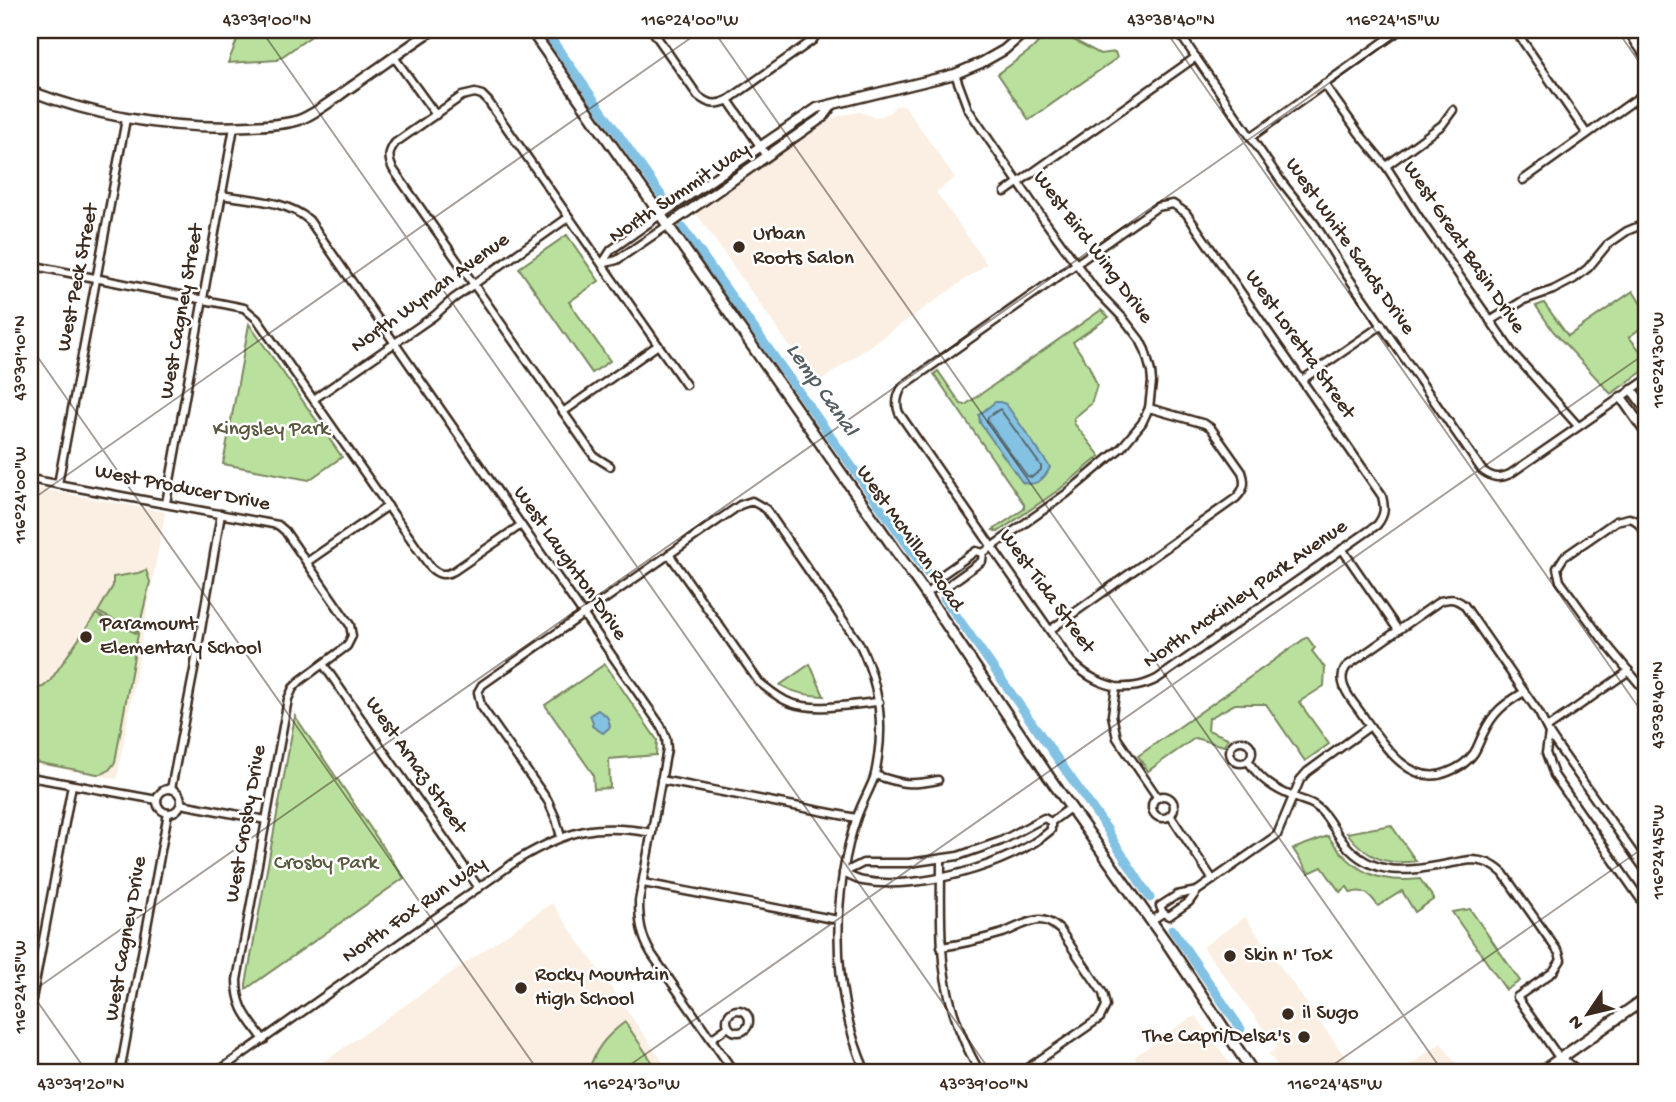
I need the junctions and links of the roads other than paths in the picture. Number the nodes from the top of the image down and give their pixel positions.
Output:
1 (433, 30) edge
2 (531, 30) edge
3 (652, 30) edge
4 (819, 30) edge
5 (1013, 30) edge
6 (1177, 30) edge
7 (1400, 30) edge
8 (1515, 30) edge
9 (1627, 30) edge
10 (1024, 33) edge
11 (1646, 37) edge
12 (1636, 44) junction
13 (394, 57) junction
14 (1196, 57) junction
15 (1646, 58) edge
16 (955, 75) junction
17 (1324, 84) junction
18 (30, 91) edge
19 (1646, 92) edge
20 (728, 100) junction
21 (832, 105) junction
22 (1453, 110) dead end
23 (436, 115) junction
24 (126, 119) junction
25 (234, 127) junction
26 (1587, 134) junction
27 (1251, 137) junction
28 (760, 147) junction
29 (767, 156) junction
30 (1386, 166) junction
31 (1523, 180) dead end
32 (1019, 182) junction
33 (1005, 192) dead end
34 (221, 195) junction
35 (660, 215) junction
36 (569, 218) junction
37 (667, 226) junction
38 (1643, 228) edge
39 (601, 264) junction
40 (1077, 264) junction
41 (30, 265) edge
42 (96, 280) junction
43 (473, 285) junction
44 (203, 299) junction
45 (1490, 321) junction
46 (1382, 325) junction
47 (395, 343) junction
48 (658, 345) junction
49 (1302, 380) junction
50 (1646, 380) edge
51 (686, 385) dead end
52 (1632, 390) junction
53 (1621, 397) junction
54 (314, 399) junction
55 (1149, 408) junction
56 (1646, 409) edge
57 (564, 412) junction
58 (1577, 426) junction
59 (1646, 433) edge
60 (610, 466) dead end
61 (30, 479) edge
62 (58, 484) junction
63 (166, 503) junction
64 (388, 506) junction
65 (1385, 512) joint
66 (221, 514) junction
67 (522, 525) junction
68 (1646, 533) edge
69 (992, 547) junction
70 (1342, 549) junction
71 (983, 552) junction
72 (669, 554) junction
73 (307, 562) junction
74 (938, 585) junction
75 (926, 594) junction
76 (583, 614) junction
77 (1050, 630) junction
78 (1398, 630) junction
79 (352, 636) joint
80 (323, 664) junction
81 (1629, 671) junction
82 (1116, 687) junction
83 (1524, 692) junction
84 (1646, 692) edge
85 (879, 702) junction
86 (1370, 726) junction
87 (1548, 730) junction
88 (1248, 761) dead end
89 (875, 775) junction
90 (30, 777) edge
91 (661, 780) junction
92 (938, 780) dead end
93 (72, 785) junction
94 (171, 789) junction
95 (1158, 797) junction
96 (1294, 797) junction
97 (157, 800) junction
98 (181, 804) junction
99 (1070, 808) junction
100 (168, 813) junction
101 (1170, 815) junction
102 (856, 818) junction
103 (266, 820) junction
104 (1051, 822) junction
105 (652, 833) junction
106 (561, 837) junction
107 (941, 860) junction
108 (1646, 870) edge
109 (843, 873) junction
110 (941, 877) junction
111 (1213, 880) junction
112 (643, 883) junction
113 (479, 888) junction
114 (1197, 891) junction
115 (1646, 907) edge
116 (1163, 913) junction
117 (838, 920) junction
118 (1151, 921) junction
119 (942, 947) junction
120 (1646, 998) edge
121 (30, 1010) edge
122 (728, 1027) dead end
123 (711, 1039) junction
124 (264, 1040) junction
125 (1560, 1059) junction
126 (30, 1067) edge
127 (57, 1072) edge
128 (120, 1072) edge
129 (217, 1072) edge
130 (734, 1072) edge
131 (866, 1072) edge
132 (980, 1072) edge
133 (1022, 1072) edge
134 (1253, 1072) edge
135 (1541, 1072) edge
136 (1562, 1072) edge
137 (1576, 1072) edge

1 - 13 street
2 - 35 main road, West McMillan Road
3 - 20 street
4 - 20 street
5 - 10 street
6 - 14 street, West White Sands Drive
7 - 17 street
8 - 26 street
9 - 12 street
10 - 16 street, North Summit Way
11 - 12 street
12 - 15 street
13 - 23 street
13 - 25 street
14 - 27 street, West White Sands Drive
14 - 32 street
16 - 21 street, North Summit Way
16 - 32 street, West Bird Wing Drive
17 - 27 street
17 - 30 street, West Great Basin Drive
18 - 24 street
19 - 26 street
20 - 28 street
21 - 28 street, North Summit Way
21 - 29 street, North Summit Way
22 - 30 street
23 - 36 street
23 - 43 street
24 - 25 street
24 - 42 street, West Peck Street
25 - 34 street, West Cagney Street
26 - 31 street
27 - 46 street, West White Sands Drive
28 - 29 street
28 - 35 street, North Summit Way
29 - 37 street, North Summit Way
30 - 45 street, West Great Basin Drive
32 - 33 street
32 - 40 street, West Bird Wing Drive
34 - 44 street, West Cagney Street
34 - 47 street, West Laughton Drive
35 - 37 main road, West McMillan Road
35 - 39 street, North Summit Way
36 - 39 street
36 - 43 street, North Wyman Avenue
37 - 39 street, North Summit Way
37 - 75 main road, West McMillan Road
38 - 45 street
39 - 48 street
40 - 49 street, West Loretta Street
40 - 55 street, West Bird Wing Drive
40 - 69 street, West Tida Street
41 - 42 street
42 - 44 street
42 - 62 street, West Peck Street
43 - 47 street, North Wyman Avenue
43 - 57 street
44 - 54 street
44 - 63 street, West Cagney Street
45 - 58 street, West Great Basin Drive
46 - 49 street
46 - 58 street, West White Sands Drive
47 - 54 street, North Wyman Avenue
47 - 67 street, West Laughton Drive
48 - 51 street
48 - 57 street
49 - 65 street, West Loretta Street
50 - 52 street
52 - 53 street
52 - 56 street
53 - 58 street
53 - 59 street
54 - 64 street
55 - 69 street
55 - 77 street
57 - 60 street
61 - 62 street, West Producer Drive
62 - 63 street, West Producer Drive
63 - 66 street, West Producer Drive
64 - 67 street
64 - 73 street
65 - 70 street, North McKinley Park Avenue
66 - 73 street, West Producer Drive
66 - 94 street
67 - 76 street, West Laughton Drive
68 - 81 street
69 - 71 street
69 - 77 street, West Tida Street
70 - 78 street
70 - 82 street, North McKinley Park Avenue
71 - 74 street
71 - 74 street
72 - 76 street
72 - 85 street
72 - 85 street
73 - 79 street, West Producer Drive
74 - 75 street
75 - 99 main road, West McMillan Road
76 - 91 street, West Laughton Drive
76 - 106 street
77 - 82 street, West Tida Street
78 - 83 street
78 - 86 street
79 - 80 street, West Crosby Drive
80 - 103 street, West Crosby Drive
80 - 113 street, West Arnaz Street
81 - 84 street
81 - 87 street
82 - 95 street
83 - 86 street
83 - 87 street
85 - 89 street
86 - 96 street
87 - 108 street
87 - 115 street
88 - 96 street
89 - 92 street
89 - 102 street
90 - 93 street
91 - 102 street
91 - 105 street, West Laughton Drive
93 - 97 street
93 - 121 street
94 - 97 street
94 - 98 street
95 - 101 street
95 - 101 street
96 - 111 street
96 - 125 street
97 - 100 street
98 - 100 street
98 - 103 street
99 - 104 street
99 - 118 main road, West McMillan Road
100 - 128 street, West Cagney Drive
101 - 111 street
102 - 109 street
103 - 124 street, West Crosby Drive
104 - 107 street
104 - 110 street
105 - 106 street, North Fox Run Way
105 - 112 street, West Laughton Drive
106 - 113 street, North Fox Run Way
107 - 109 street
107 - 110 street
109 - 110 street
109 - 117 street
110 - 119 street
111 - 114 street
112 - 117 street
112 - 123 street, West Laughton Drive
113 - 124 street, North Fox Run Way
114 - 116 street
114 - 116 street
116 - 118 street
117 - 131 street
118 - 134 main road, West McMillan Road
119 - 132 street
119 - 133 street
120 - 125 main road
122 - 123 street
123 - 130 street, West Laughton Drive
124 - 129 street, North Fox Run Way
125 - 135 main road
125 - 136 street
125 - 137 street
126 - 127 street

